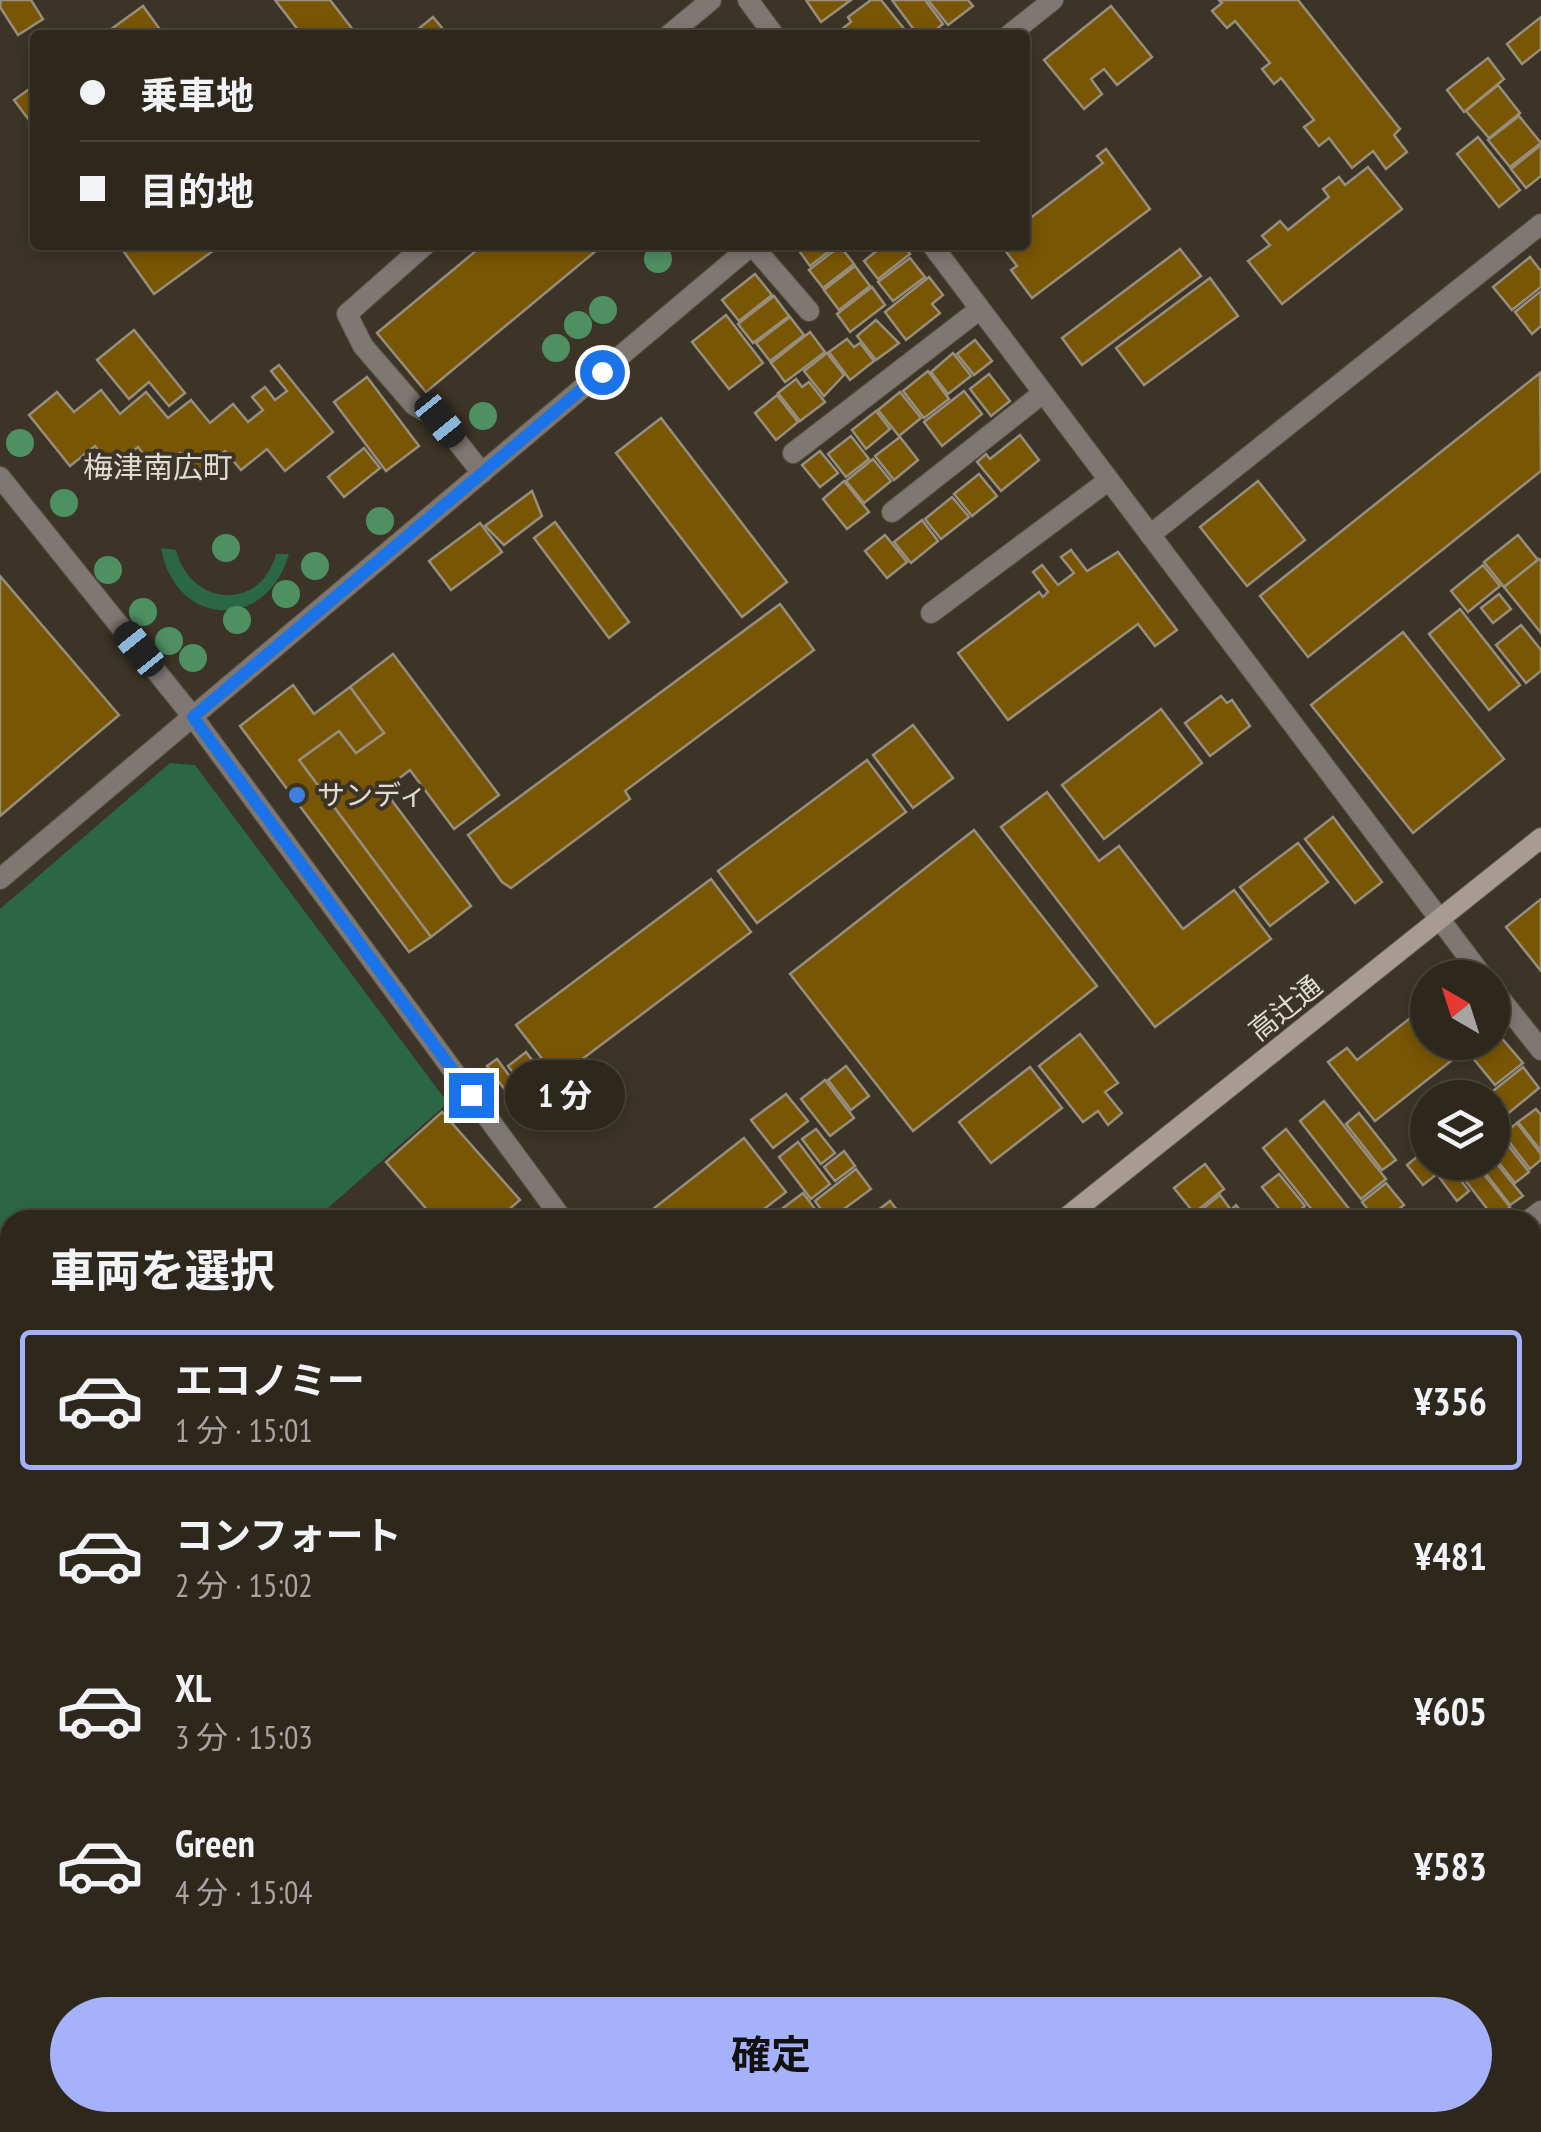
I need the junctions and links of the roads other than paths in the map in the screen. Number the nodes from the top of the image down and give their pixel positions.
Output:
1 (711, 0) edge
2 (748, 0) edge
3 (1053, 0) edge
4 (674, 30) edge
5 (770, 30) edge
6 (1015, 30) edge
7 (1541, 224) edge
8 (419, 250) edge
9 (746, 250) edge
10 (756, 250) edge
11 (936, 250) edge
12 (980, 309) junction
13 (809, 312) dead end
14 (1043, 393) junction
15 (793, 454) dead end
16 (482, 472) junction
17 (0, 477) edge
18 (1109, 480) junction
19 (892, 512) dead end
20 (1150, 535) junction
21 (931, 613) dead end
22 (193, 717) junction
23 (1541, 838) edge
24 (0, 879) edge
25 (1438, 920) junction
26 (1470, 960) edge
27 (1510, 1011) edge
28 (1541, 1050) edge
29 (556, 1210) edge
30 (1075, 1210) edge

1 - 4 street
2 - 5 street
3 - 6 street
7 - 20 street
8 - 16 street
9 - 16 street
10 - 13 street
11 - 12 street
12 - 14 street
12 - 15 street
14 - 18 street
14 - 19 street
16 - 22 street
17 - 22 street
18 - 20 street
18 - 21 street
20 - 25 street
22 - 24 street
22 - 29 street
23 - 25 street, 高辻通
25 - 26 street
25 - 30 street, 高辻通
27 - 28 street

